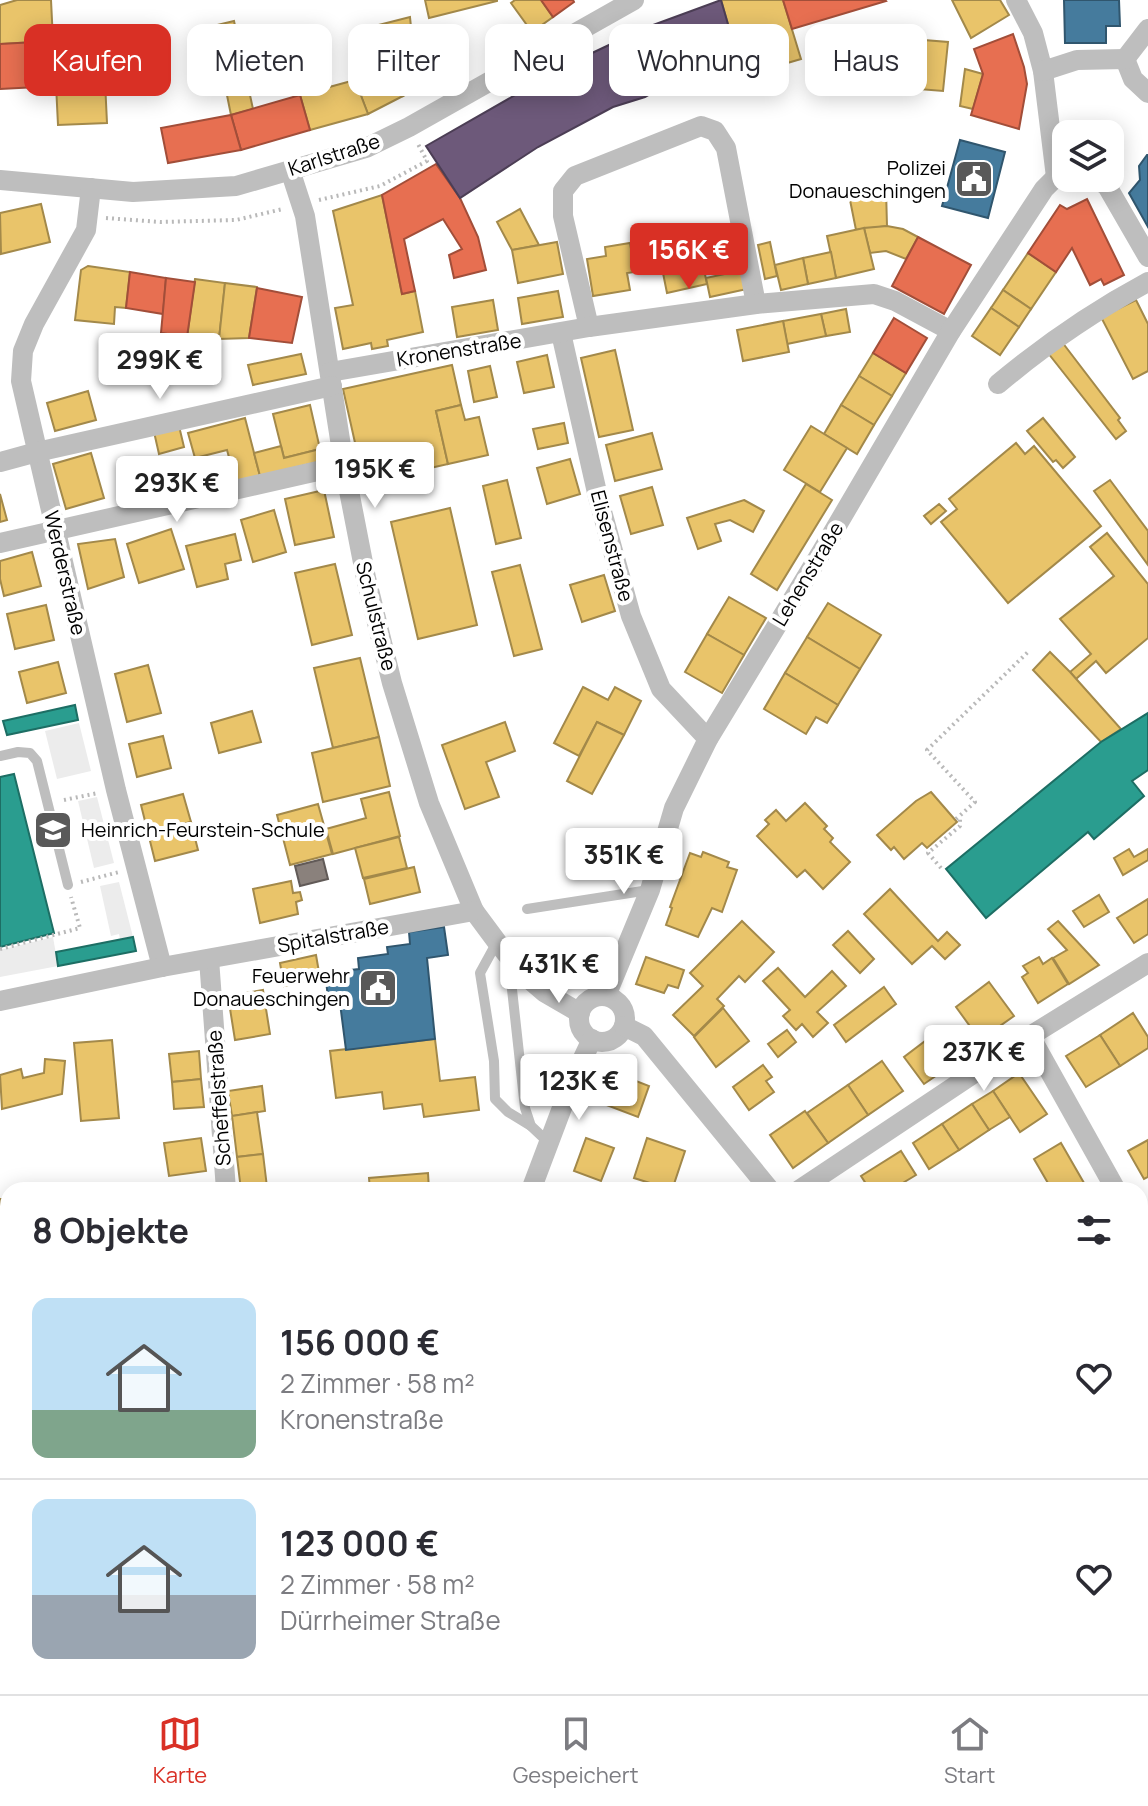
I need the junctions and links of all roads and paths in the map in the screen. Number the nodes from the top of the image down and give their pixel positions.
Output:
1 (634, 0) edge
2 (1016, 0) edge
3 (1148, 29) edge
4 (1125, 59) junction
5 (1043, 71) junction
6 (1148, 93) edge
7 (1052, 124) edge
8 (290, 170) junction
9 (0, 180) edge
10 (1052, 183) edge
11 (91, 188) junction
12 (1110, 192) edge
13 (1148, 257) edge
14 (1148, 282) edge
15 (756, 304) junction
16 (589, 327) junction
17 (951, 331) junction
18 (561, 333) junction
19 (331, 379) junction
20 (998, 384) dead end
21 (37, 452) junction
22 (0, 462) edge
23 (344, 465) junction
24 (54, 529) junction
25 (0, 543) edge
26 (1029, 651) dead end
27 (708, 739) junction
28 (0, 756) edge
29 (116, 790) junction
30 (48, 803) junction
31 (137, 868) junction
32 (941, 868) dead end
33 (68, 885) junction
34 (650, 890) junction
35 (527, 909) dead end
36 (474, 911) junction
37 (0, 949) edge
38 (502, 949) junction
39 (209, 959) junction
40 (1148, 963) edge
41 (162, 967) junction
42 (606, 996) junction
43 (0, 1001) edge
44 (580, 1013) junction
45 (624, 1026) junction
46 (1030, 1036) junction
47 (592, 1039) junction
48 (531, 1126) junction
49 (548, 1142) junction
50 (225, 1182) edge
51 (534, 1182) edge
52 (763, 1182) edge
53 (811, 1182) edge
54 (1112, 1182) edge

1 - 8 street, Karlstraße
2 - 5 street
3 - 4 street
4 - 5 street
4 - 6 street
5 - 7 street
8 - 11 street, Karlstraße
8 - 19 street, Schulstraße
9 - 11 street, Karlstraße
10 - 17 street, Lehenstraße
11 - 21 street, Werderstraße
12 - 13 street
14 - 20 street
15 - 16 street, Kronenstraße
15 - 16 street
15 - 17 street, Kronenstraße
16 - 18 street, Kronenstraße
17 - 27 street, Lehenstraße
18 - 19 street, Kronenstraße
18 - 27 street, Elisenstraße
19 - 21 street, Kronenstraße
19 - 23 street, Schulstraße
21 - 22 street, Kronenstraße
21 - 24 street, Werderstraße
23 - 24 street
23 - 36 street, Schulstraße
24 - 25 street
24 - 29 street, Werderstraße
26 - 32 path
27 - 34 street, Lehenstraße
28 - 30 lane
29 - 30 path
29 - 31 street, Werderstraße
30 - 33 lane
31 - 33 path
31 - 41 street, Werderstraße
33 - 37 path
34 - 35 lane
34 - 42 street, Lehenstraße
36 - 38 street
36 - 39 street, Spitalstraße
38 - 44 street
38 - 48 lane
38 - 48 lane
39 - 41 street, Spitalstraße
39 - 50 street, Scheffelstraße
40 - 46 street
41 - 43 street, Spitalstraße
42 - 44 street
42 - 45 street
44 - 47 street
45 - 47 street
45 - 52 street
46 - 53 street
46 - 54 street
47 - 49 street
48 - 49 lane
49 - 51 street

